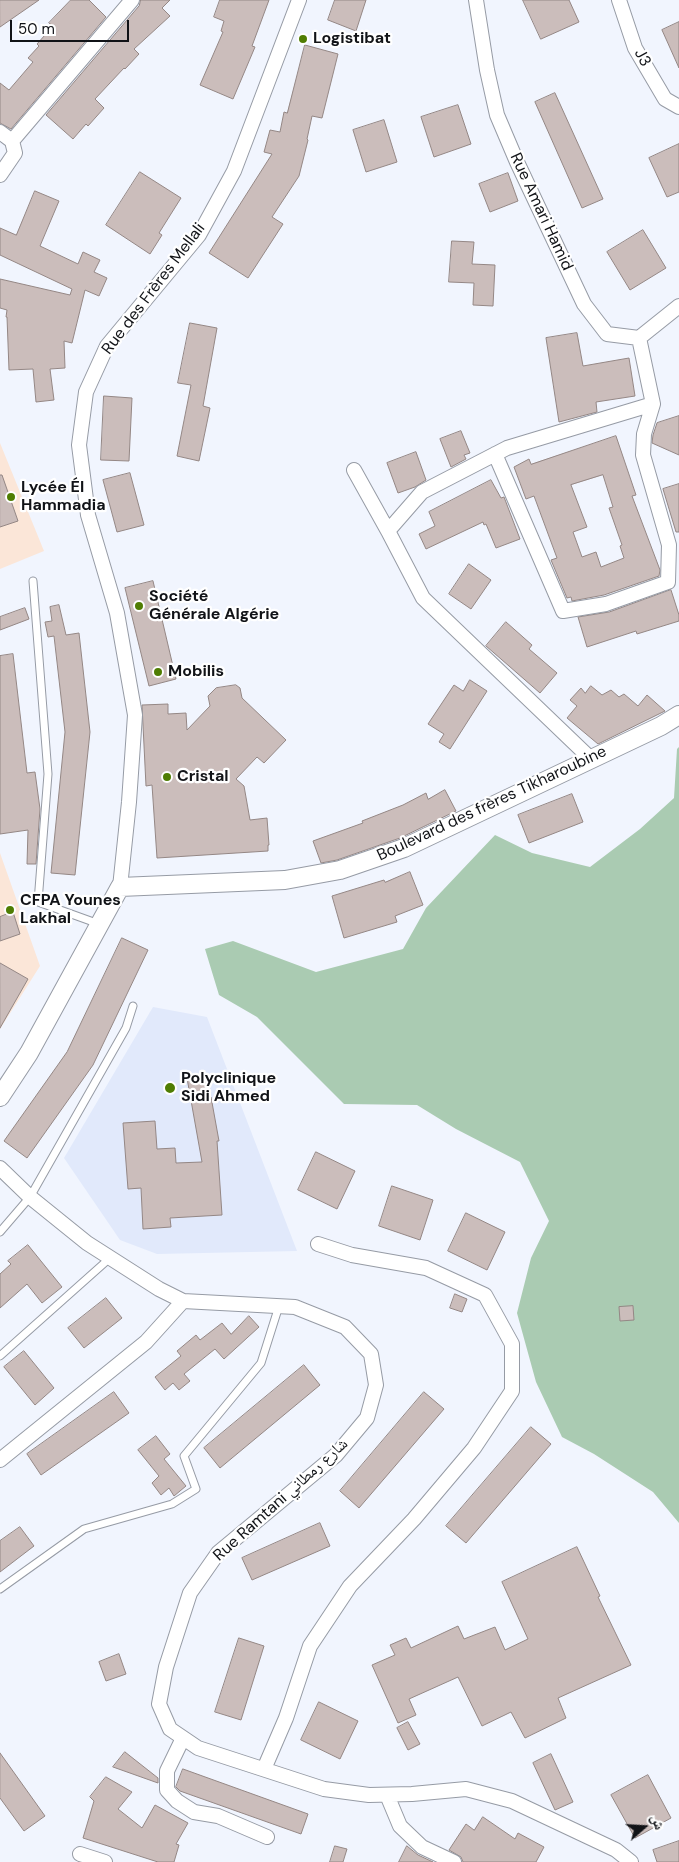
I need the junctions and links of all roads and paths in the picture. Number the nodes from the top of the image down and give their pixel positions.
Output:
1 (132, 0) edge
2 (299, 0) edge
3 (476, 0) edge
4 (619, 0) edge
5 (679, 107) edge
6 (0, 132) edge
7 (12, 141) junction
8 (0, 175) edge
9 (679, 306) edge
10 (639, 338) junction
11 (652, 404) junction
12 (495, 454) junction
13 (354, 470) dead end
14 (388, 531) junction
15 (33, 581) dead end
16 (679, 714) edge
17 (591, 759) junction
18 (120, 887) junction
19 (99, 924) junction
20 (134, 1006) dead end
21 (0, 1097) edge
22 (0, 1168) edge
23 (30, 1197) junction
24 (0, 1232) edge
25 (318, 1244) dead end
26 (110, 1258) junction
27 (183, 1301) junction
28 (279, 1306) junction
29 (0, 1356) edge
30 (0, 1460) edge
31 (0, 1589) edge
32 (183, 1738) junction
33 (264, 1769) junction
34 (387, 1795) junction
35 (267, 1837) dead end
36 (83, 1858) edge
37 (105, 1862) edge
38 (454, 1862) edge
39 (632, 1862) edge

1 - 7 street
2 - 18 street, Rue des Frères Mellali
3 - 10 street, Rue Amari Hamid
4 - 5 street, J3
6 - 7 street
7 - 8 street
9 - 10 street
10 - 11 street
11 - 12 street
11 - 12 street
12 - 14 street
13 - 14 street
14 - 17 street
15 - 19 lane
16 - 17 street, Boulevard des frères Tikharoubine
17 - 18 street, Boulevard des frères Tikharoubine
18 - 19 street
19 - 21 street
20 - 23 lane
22 - 23 street, Rue Ramtani شارع رمطاني
23 - 24 lane
23 - 26 street, Rue Ramtani شارع رمطاني
25 - 33 street
26 - 27 street, Rue Ramtani شارع رمطاني
26 - 29 lane
27 - 28 street, Rue Ramtani شارع رمطاني
27 - 30 street
28 - 31 lane
28 - 32 street, Rue Ramtani شارع رمطاني
32 - 33 street, Rue Ramtani شارع رمطاني
32 - 35 street
33 - 34 street, Rue Ramtani شارع رمطاني
34 - 38 street
34 - 39 street, Rue Ramtani شارع رمطاني
36 - 37 street

